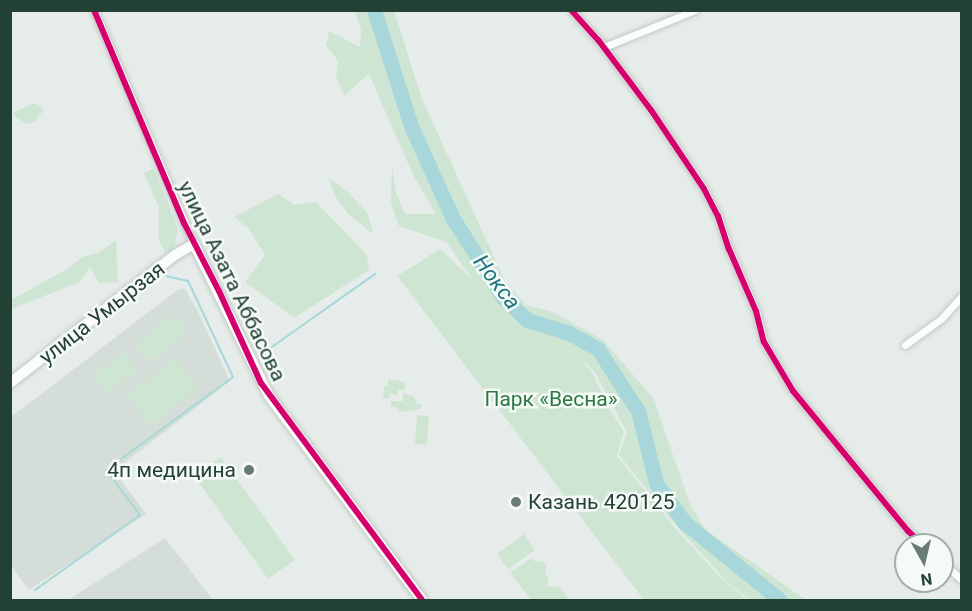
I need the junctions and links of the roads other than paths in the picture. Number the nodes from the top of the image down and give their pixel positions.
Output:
1 (571, 10) edge
2 (695, 10) edge
3 (95, 13) edge
4 (604, 47) junction
5 (194, 244) junction
6 (962, 296) edge
7 (905, 345) dead end
8 (10, 383) edge
9 (910, 533) edge
10 (422, 600) edge

1 - 4 street
2 - 4 street
3 - 5 street, улица Азата Аббасова
4 - 9 street
5 - 8 street, улица Умырзая
5 - 10 street, улица Азата Аббасова
6 - 7 street

